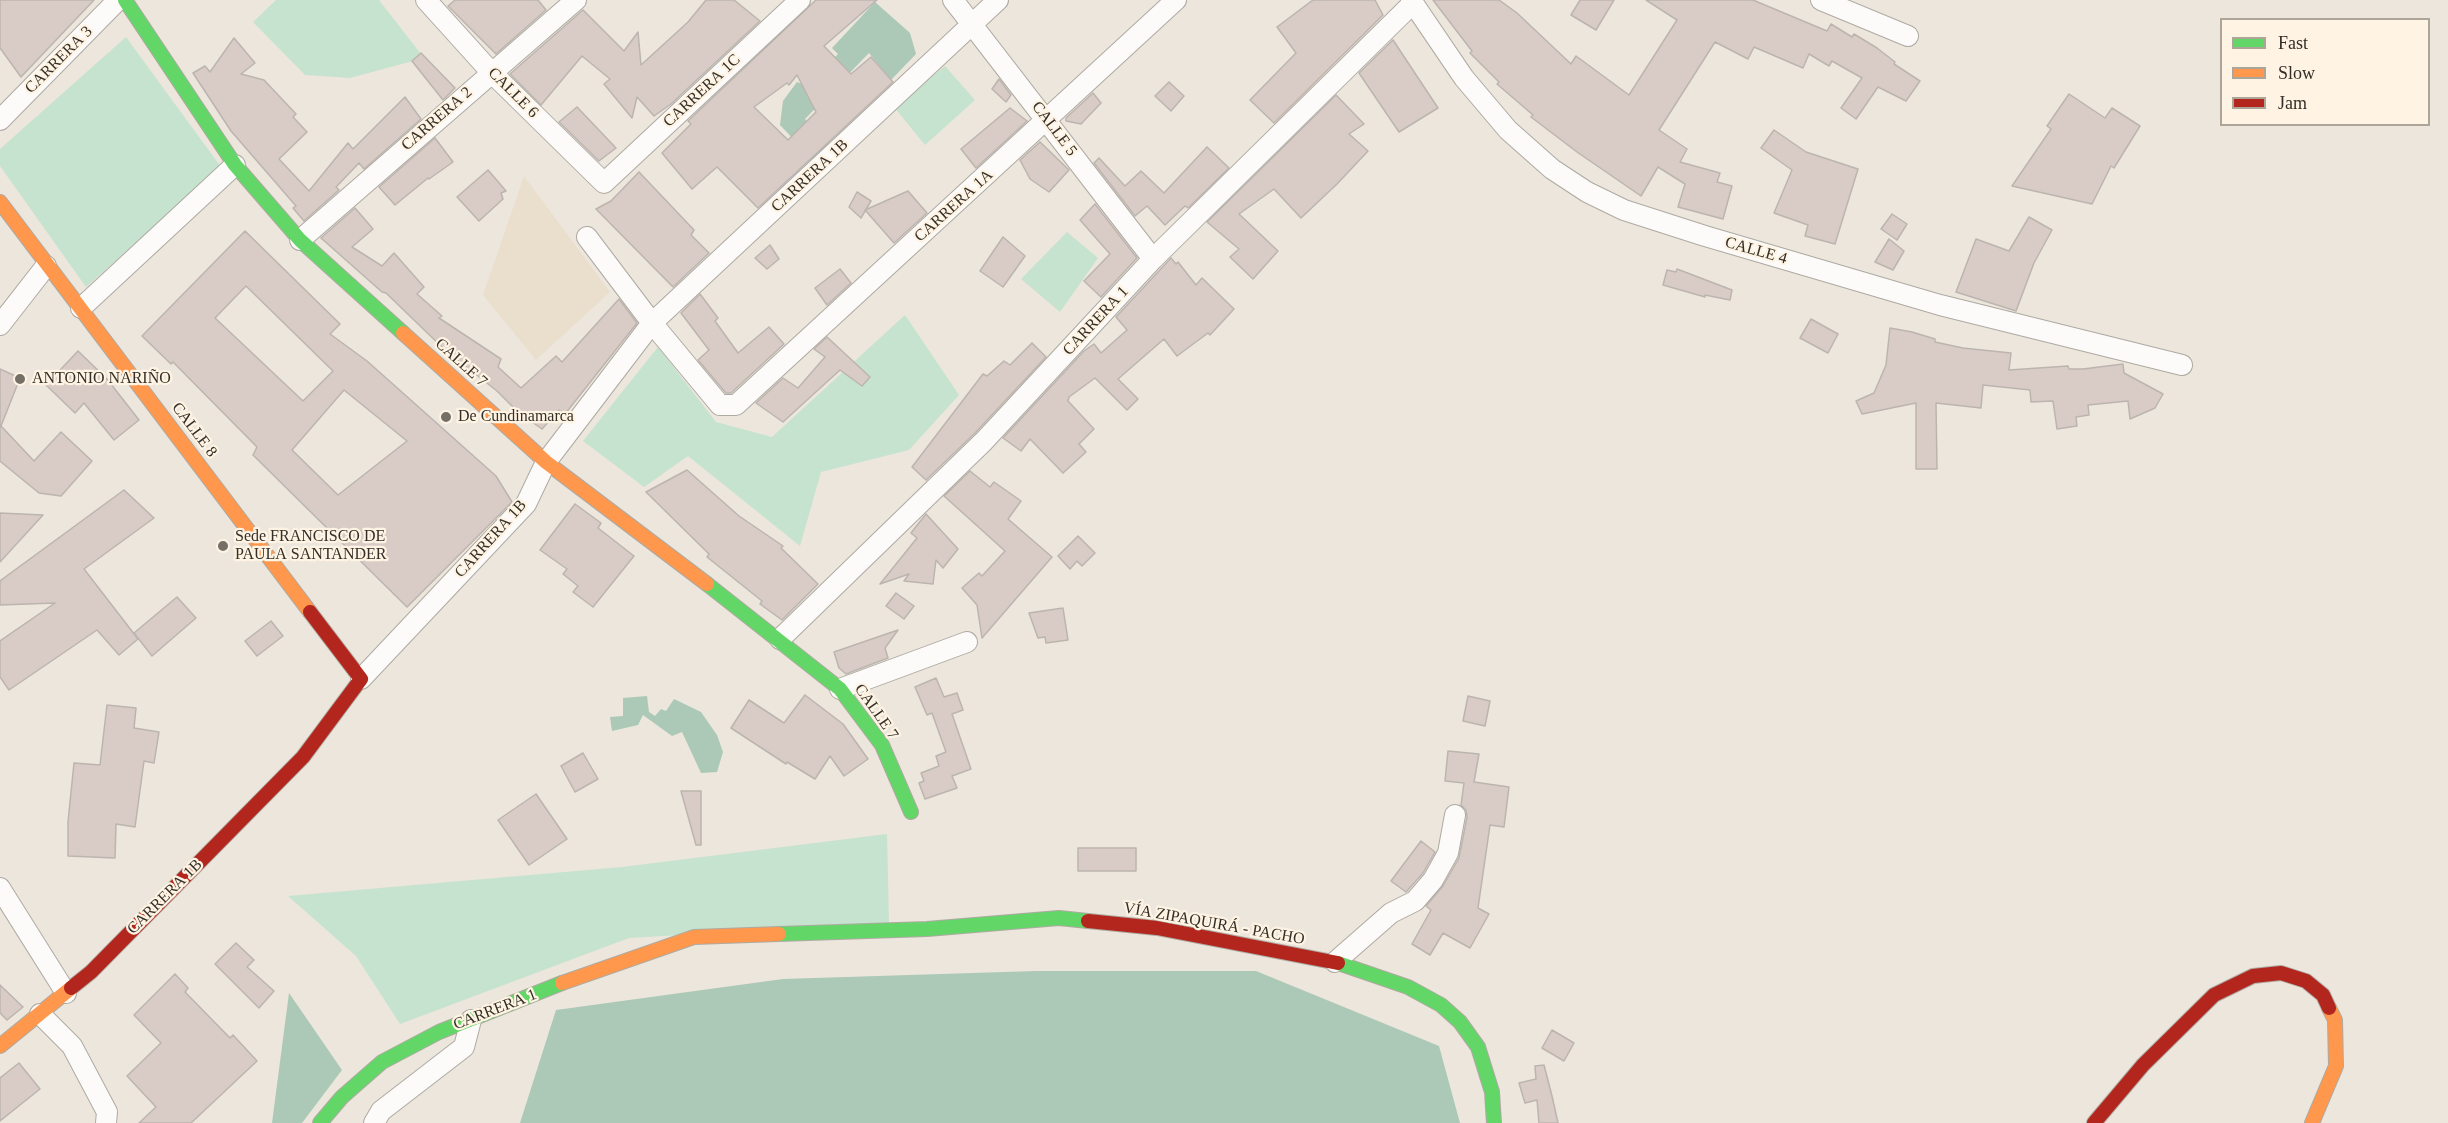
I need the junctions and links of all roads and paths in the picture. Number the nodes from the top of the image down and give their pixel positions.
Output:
1 (118, 0) edge
2 (125, 0) edge
3 (426, 0) edge
4 (576, 0) edge
5 (800, 0) edge
6 (953, 0) edge
7 (998, 0) edge
8 (1176, 0) edge
9 (1821, 0) edge
10 (1412, 1) edge
11 (973, 26) junction
12 (1908, 36) dead end
13 (491, 72) junction
14 (0, 120) edge
15 (1048, 121) junction
16 (235, 165) junction
17 (604, 183) joint
18 (0, 202) edge
19 (587, 237) dead end
20 (300, 240) junction
21 (1154, 259) junction
22 (46, 266) junction
23 (81, 308) junction
24 (651, 323) junction
25 (0, 325) edge
26 (2182, 365) dead end
27 (546, 462) junction
28 (780, 639) junction
29 (967, 642) dead end
30 (361, 679) junction
31 (840, 689) junction
32 (911, 812) dead end
33 (1455, 815) dead end
34 (0, 888) edge
35 (694, 937) joint
36 (1335, 962) junction
37 (66, 993) junction
38 (40, 1014) junction
39 (471, 1020) junction
40 (0, 1046) edge
41 (106, 1123) edge
42 (320, 1123) edge
43 (374, 1123) edge
44 (1494, 1123) edge
45 (2094, 1123) edge
46 (2312, 1123) edge

1 - 14 street, CARRERA 3
2 - 16 main road, CALLE 7
3 - 13 street, CALLE 6
4 - 13 street, CARRERA 2
5 - 17 street, CARRERA 1C
6 - 11 street, CALLE 5
7 - 11 street, CARRERA 1B
8 - 15 street, CARRERA 1A
9 - 12 street
10 - 21 street, CARRERA 1
10 - 26 street, CALLE 4
11 - 15 street, CALLE 5
11 - 24 street, CARRERA 1B
13 - 17 street, CALLE 6
13 - 20 street, CARRERA 2
15 - 21 street, CALLE 5
15 - 24 street, CARRERA 1A
16 - 20 main road, CALLE 7
16 - 23 street
18 - 22 main road, CALLE 8
19 - 24 street
20 - 27 main road, CALLE 7
21 - 28 street, CARRERA 1
22 - 23 main road, CALLE 8
22 - 25 street
23 - 30 main road, CALLE 8
24 - 27 street, CARRERA 1B
27 - 28 main road, CALLE 7
27 - 30 street, CARRERA 1B
28 - 31 main road, CALLE 7
29 - 31 street
30 - 37 main road, CARRERA 1B
31 - 32 main road, CALLE 7
33 - 36 street
34 - 37 street
35 - 36 main road, VÍA ZIPAQUIRÁ - PACHO
35 - 39 main road, CARRERA 1
36 - 44 main road, VÍA ZIPAQUIRÁ - PACHO
37 - 38 main road, CARRERA 1B
38 - 40 main road, CARRERA 1B
38 - 41 street
39 - 42 main road, CARRERA 1
39 - 43 street
45 - 46 main road

